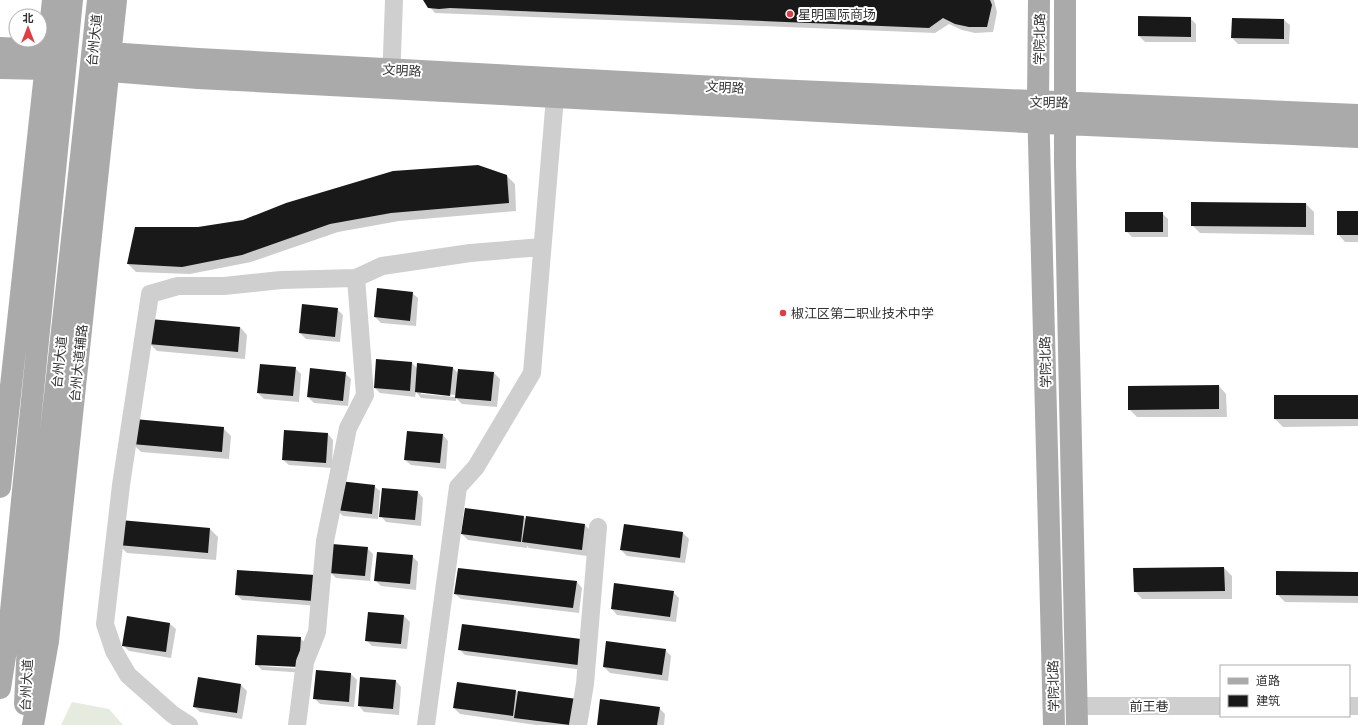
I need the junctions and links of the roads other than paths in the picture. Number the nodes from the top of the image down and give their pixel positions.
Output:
1 (53, 0) edge
2 (72, 0) edge
3 (98, 0) edge
4 (116, 0) edge
5 (394, 0) edge
6 (1039, 0) edge
7 (1065, 0) edge
8 (0, 48) edge
9 (0, 52) edge
10 (104, 58) junction
11 (46, 60) junction
12 (0, 66) edge
13 (391, 78) junction
14 (555, 96) junction
15 (1064, 102) junction
16 (1038, 112) junction
17 (1358, 115) edge
18 (1065, 124) junction
19 (1358, 137) edge
20 (542, 247) junction
21 (356, 278) junction
22 (2, 448) edge
23 (0, 487) edge
24 (598, 527) dead end
25 (0, 688) edge
26 (1220, 706) edge
27 (1077, 716) edge
28 (24, 725) edge
29 (33, 725) edge
30 (189, 725) edge
31 (297, 725) edge
32 (426, 725) edge
33 (578, 725) edge
34 (1054, 725) edge

1 - 11 main road
2 - 25 main road, 台州大道
3 - 10 main road, 台州大道
4 - 10 main road, 台州大道辅路
5 - 13 street
6 - 16 main road, 学院北路
7 - 15 main road, 学院北路
8 - 11 main road
9 - 12 main road
10 - 13 main road, 文明路
10 - 28 main road, 台州大道
10 - 29 main road, 台州大道辅路
11 - 12 main road
11 - 22 main road
13 - 14 main road, 文明路
13 - 16 main road, 文明路
14 - 16 main road, 文明路
14 - 20 street
15 - 16 main road, 文明路
15 - 17 main road, 文明路
15 - 18 main road, 学院北路
16 - 18 main road, 文明路
16 - 34 main road, 学院北路
18 - 19 main road, 文明路
18 - 27 main road, 学院北路
20 - 21 street
20 - 32 street
21 - 30 street
21 - 31 street
22 - 23 main road
24 - 33 street
26 - 27 street, 前王巷

